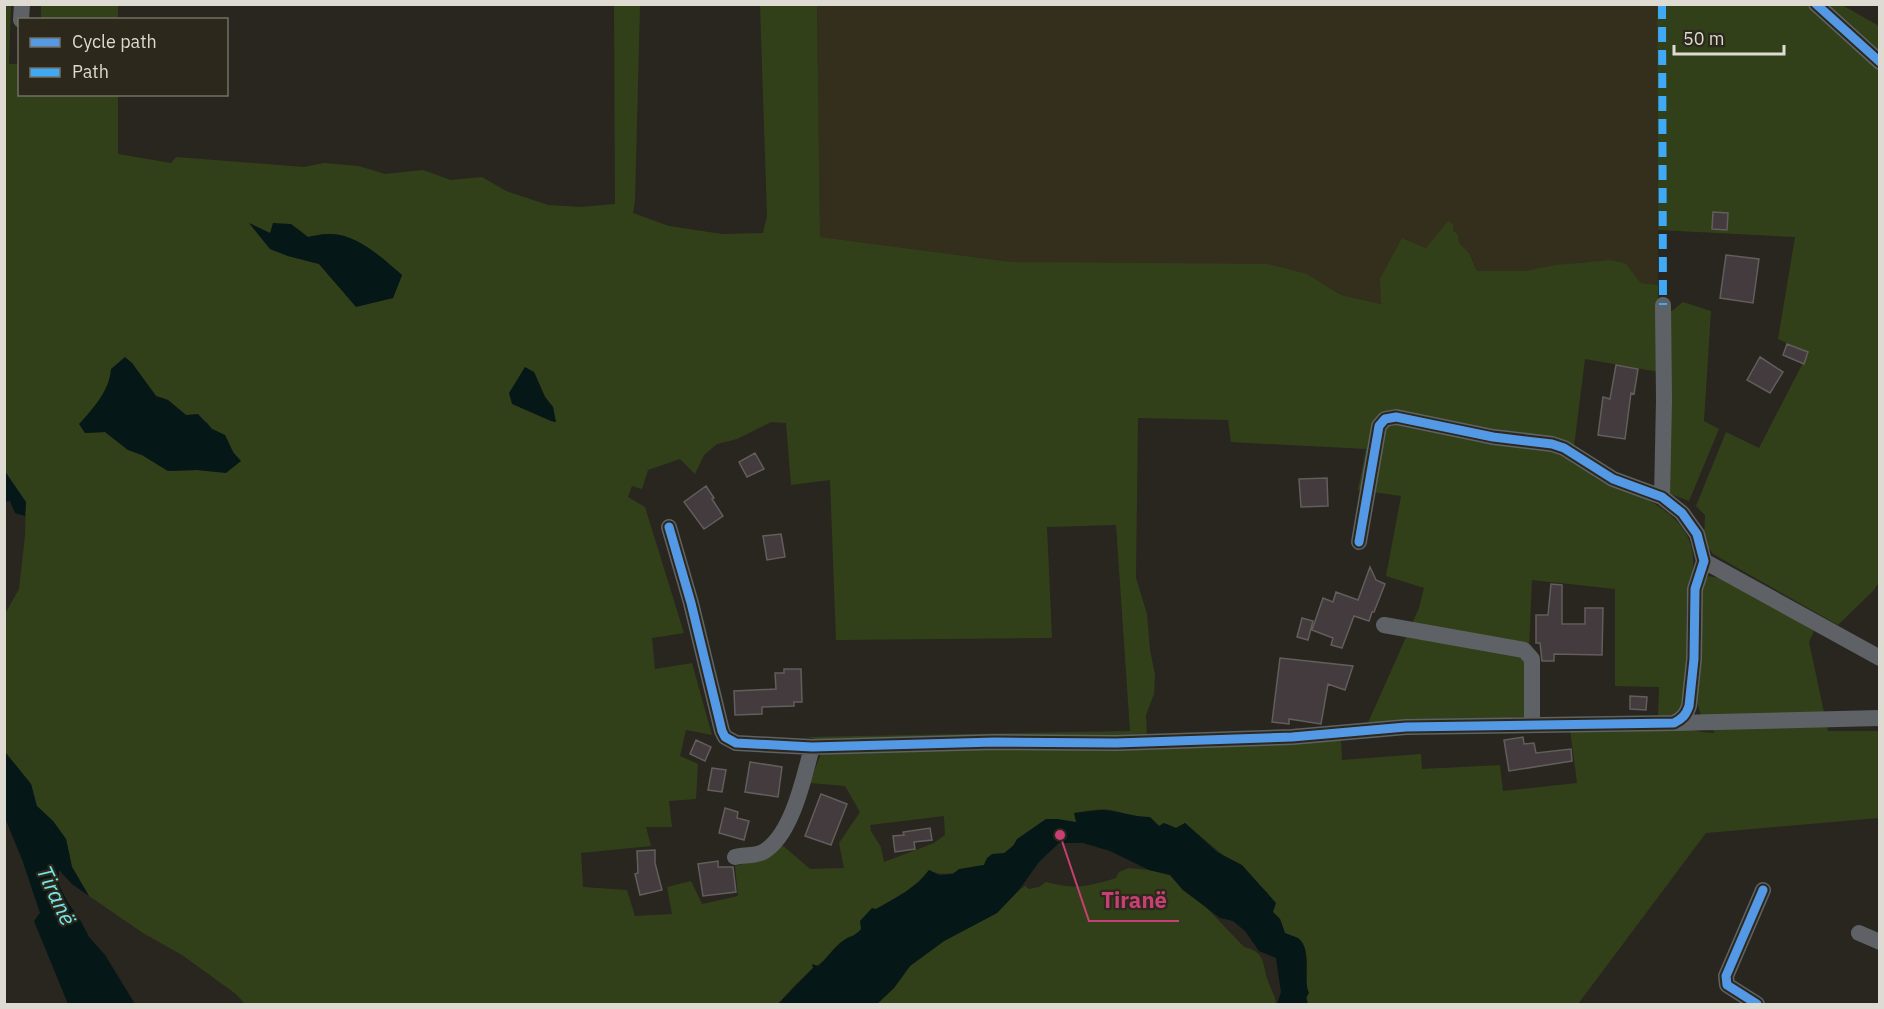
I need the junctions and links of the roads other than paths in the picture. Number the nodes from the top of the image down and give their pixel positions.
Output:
1 (1816, 4) edge
2 (1880, 62) edge
3 (1663, 305) dead end
4 (1662, 497) junction
5 (669, 527) dead end
6 (1359, 542) dead end
7 (1704, 561) junction
8 (1384, 625) dead end
9 (1880, 658) edge
10 (1880, 718) edge
11 (1674, 723) junction
12 (1532, 725) junction
13 (813, 747) junction
14 (735, 857) dead end
15 (1763, 890) dead end
16 (1859, 933) dead end
17 (1880, 942) edge
18 (1757, 1005) edge

1 - 2 street
3 - 4 street
4 - 6 street
4 - 7 street
5 - 13 street
7 - 9 street
7 - 11 street
8 - 12 street
10 - 11 street
11 - 12 street
12 - 13 street
13 - 14 street
15 - 18 street
16 - 17 street

